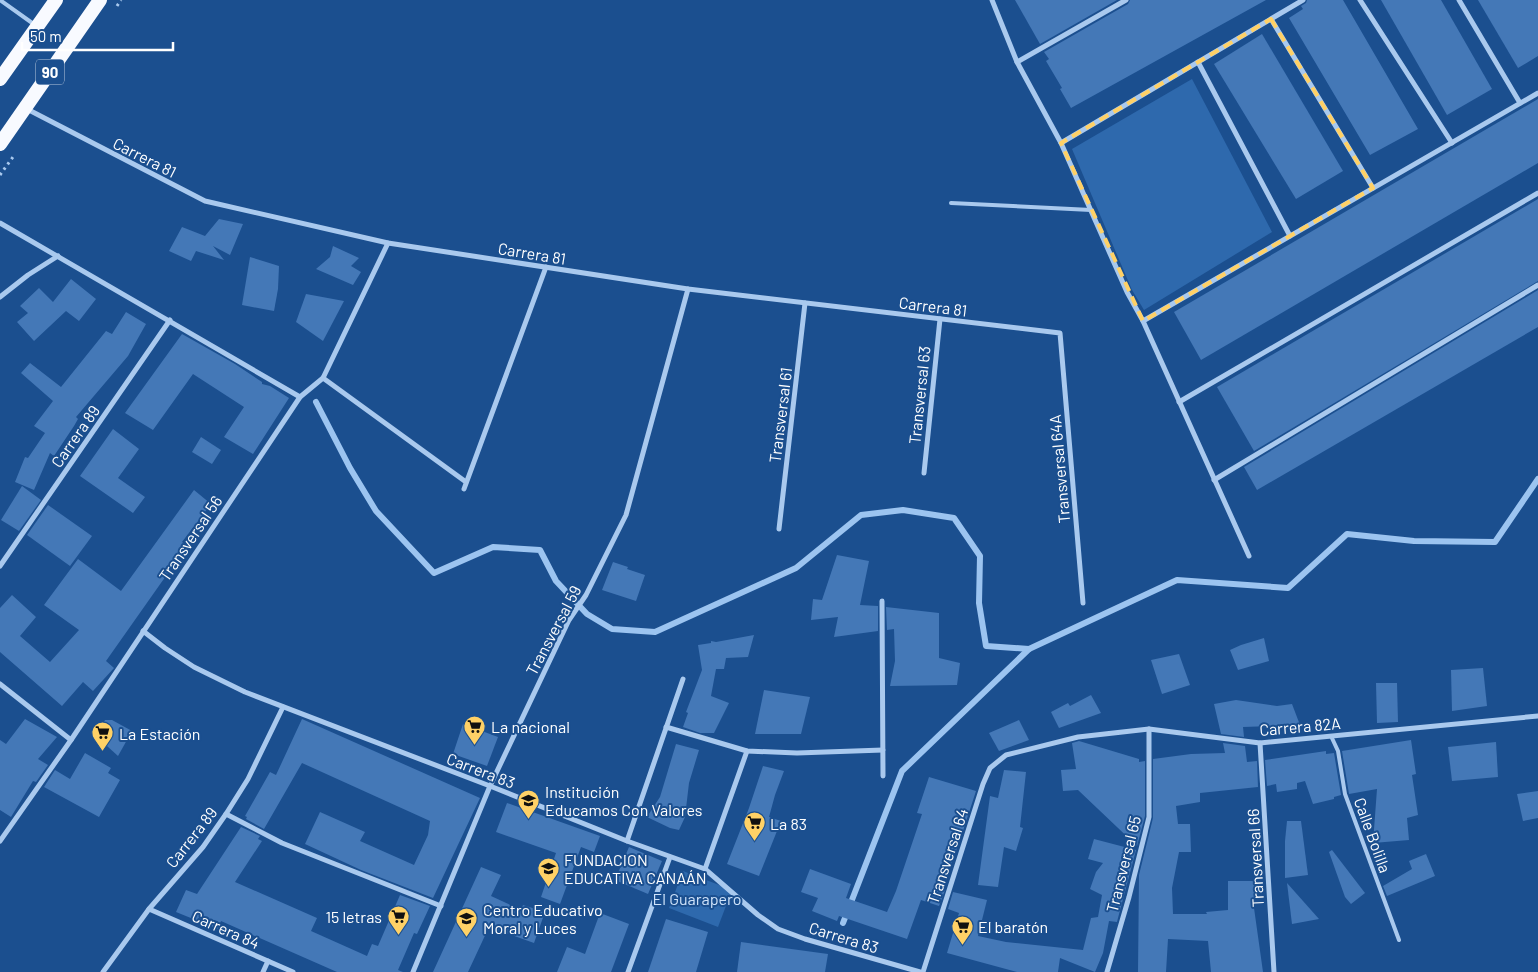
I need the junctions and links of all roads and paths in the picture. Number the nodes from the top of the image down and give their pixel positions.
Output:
1 (0, 0) edge
2 (56, 0) edge
3 (100, 0) edge
4 (992, 0) edge
5 (1126, 0) edge
6 (1303, 0) edge
7 (1360, 0) edge
8 (1459, 0) edge
9 (1271, 19) junction
10 (37, 26) junction
11 (1017, 62) junction
12 (1198, 62) junction
13 (0, 79) edge
14 (1538, 93) edge
15 (1520, 103) junction
16 (25, 108) junction
17 (1061, 143) junction
18 (1452, 143) junction
19 (0, 144) edge
20 (1373, 188) junction
21 (1538, 193) edge
22 (951, 203) dead end
23 (1091, 210) junction
24 (0, 223) edge
25 (1290, 236) junction
26 (388, 243) junction
27 (58, 256) junction
28 (546, 267) junction
29 (1538, 285) edge
30 (688, 290) junction
31 (0, 297) edge
32 (805, 303) junction
33 (940, 319) junction
34 (170, 320) junction
35 (1143, 321) junction
36 (1060, 333) joint
37 (323, 378) junction
38 (300, 397) junction
39 (1179, 402) junction
40 (924, 473) dead end
41 (1214, 480) junction
42 (466, 482) junction
43 (464, 488) dead end
44 (779, 529) dead end
45 (1249, 556) dead end
46 (0, 566) edge
47 (882, 601) dead end
48 (1083, 603) dead end
49 (143, 631) junction
50 (683, 679) dead end
51 (0, 684) edge
52 (283, 707) junction
53 (1538, 716) edge
54 (666, 727) junction
55 (1149, 729) junction
56 (1331, 736) junction
57 (71, 740) junction
58 (1260, 743) junction
59 (883, 750) junction
60 (747, 751) junction
61 (1006, 755) joint
62 (883, 776) dead end
63 (490, 786) junction
64 (226, 814) junction
65 (0, 841) edge
66 (627, 841) junction
67 (670, 857) junction
68 (705, 869) junction
69 (441, 906) junction
70 (149, 909) junction
71 (1399, 940) dead end
72 (268, 961) junction
73 (894, 966) junction
74 (103, 972) edge
75 (263, 972) edge
76 (293, 972) edge
77 (413, 972) edge
78 (628, 972) edge
79 (892, 972) edge
80 (921, 972) edge
81 (1107, 972) edge
82 (1274, 972) edge

1 - 10 lane
2 - 10 highway, 90
3 - 16 highway, 90
4 - 11 street
5 - 11 street
6 - 9 street
7 - 18 street
8 - 15 street
9 - 12 street
9 - 20 street
10 - 13 highway, 90
11 - 17 street
12 - 17 street
12 - 25 street
14 - 15 street
15 - 18 street
16 - 19 highway, 90
16 - 26 street, Carrera 81
17 - 23 street
18 - 20 street
20 - 25 street
21 - 39 street
22 - 23 lane
23 - 35 street
24 - 27 street
25 - 35 street
26 - 28 street, Carrera 81
26 - 37 street, Transversal 56
27 - 31 street
27 - 34 street
28 - 30 street, Carrera 81
28 - 42 street
29 - 41 street
30 - 32 street, Carrera 81
30 - 63 street, Transversal 59
32 - 33 street, Carrera 81
32 - 44 street, Transversal 61
33 - 36 street, Carrera 81
33 - 40 street, Transversal 63
34 - 38 street
34 - 46 street, Carrera 89
35 - 39 street
36 - 48 street, Transversal 64A
37 - 38 street, Transversal 56
37 - 42 street
38 - 49 street, Transversal 56
39 - 41 street
41 - 45 street
42 - 43 street
47 - 59 street
49 - 52 street, Carrera 83
49 - 57 street, Transversal 56
50 - 54 street
51 - 57 street
52 - 63 street, Carrera 83
52 - 64 street, Carrera 89
53 - 56 street, Carrera 82A
54 - 60 street
54 - 66 street
55 - 58 street, Carrera 82A
55 - 61 street, Carrera 82A
55 - 81 street, Transversal 65
56 - 58 street, Carrera 82A
56 - 71 lane, Calle Bolilla
57 - 65 street, Transversal 56
58 - 82 street, Transversal 66
59 - 60 street
59 - 62 street
60 - 68 street
61 - 80 street, Transversal 64
63 - 66 street, Carrera 83
63 - 69 street, Transversal 59
64 - 69 street
64 - 70 street, Carrera 89
66 - 67 street, Carrera 83
67 - 68 street, Carrera 83
67 - 78 street
68 - 73 street, Carrera 83
69 - 77 street, Transversal 59
70 - 72 street, Carrera 84
70 - 74 street, Carrera 89
72 - 75 street
72 - 76 street, Carrera 84
73 - 79 street
73 - 80 street, Carrera 83

